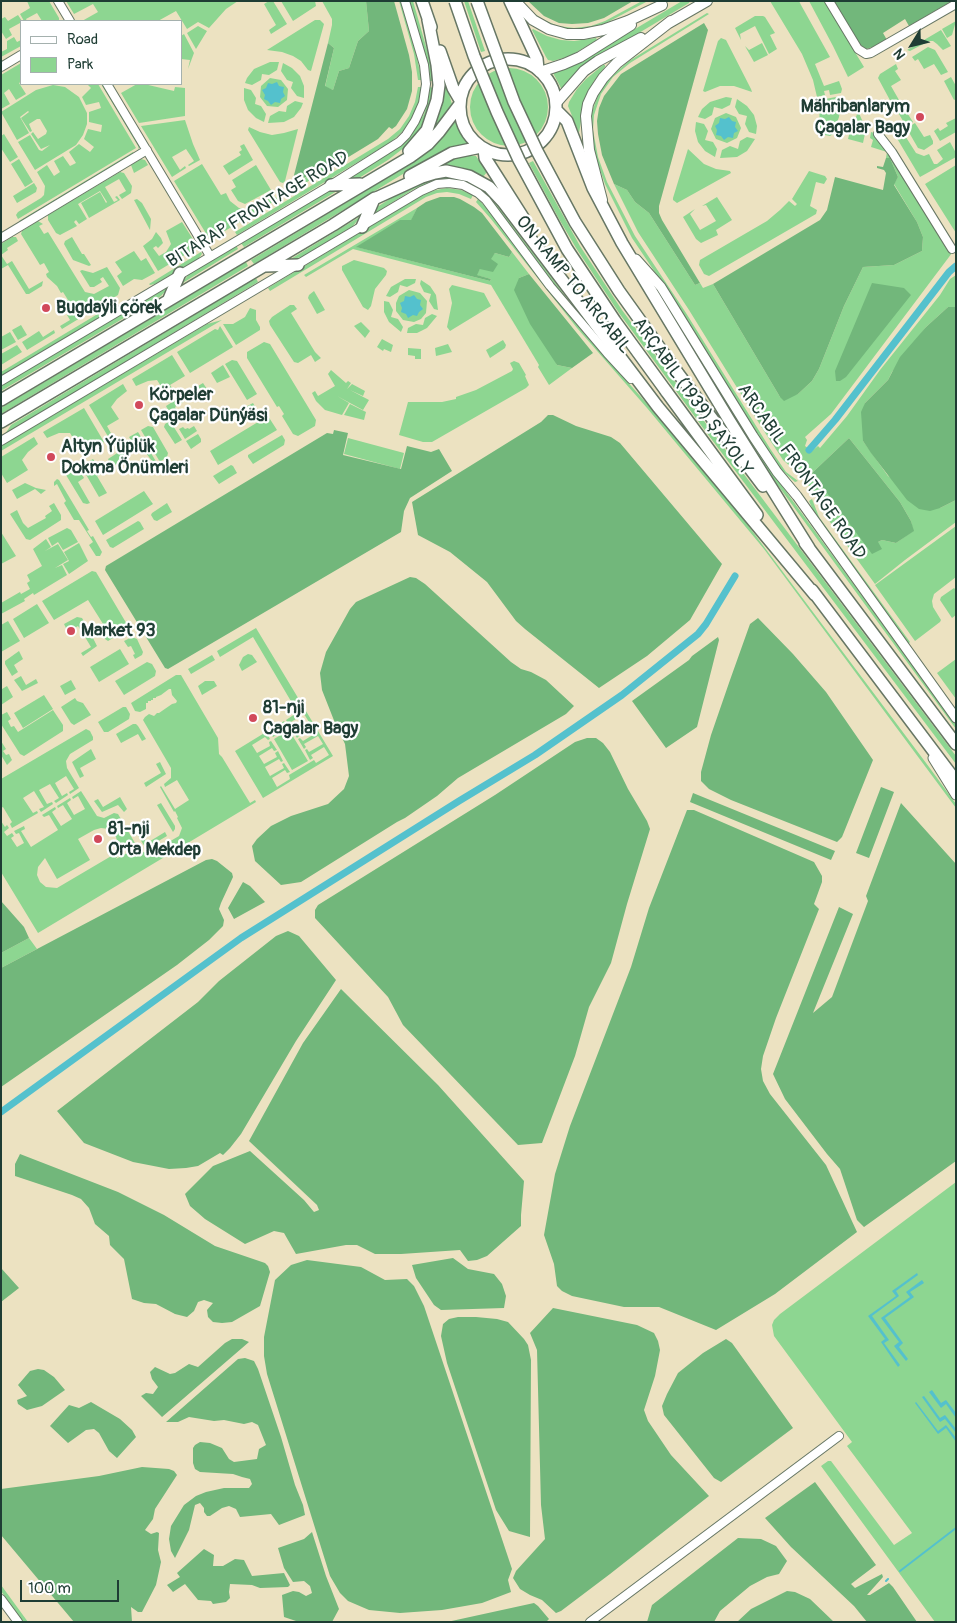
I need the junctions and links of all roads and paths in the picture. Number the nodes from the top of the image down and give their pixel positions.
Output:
1 (58, 1) edge
2 (406, 1) edge
3 (422, 1) edge
4 (455, 1) edge
5 (477, 1) edge
6 (510, 1) edge
7 (515, 1) edge
8 (707, 1) edge
9 (829, 1) edge
10 (665, 3) edge
11 (956, 4) edge
12 (69, 20) edge
13 (428, 20) junction
14 (671, 21) junction
15 (20, 56) edge
16 (1, 67) edge
17 (539, 70) junction
18 (108, 85) edge
19 (460, 102) junction
20 (556, 106) junction
21 (878, 134) dead end
22 (483, 148) junction
23 (147, 150) junction
24 (380, 174) junction
25 (362, 184) junction
26 (331, 185) junction
27 (374, 199) junction
28 (606, 214) junction
29 (362, 227) junction
30 (1, 238) edge
31 (622, 243) junction
32 (952, 249) dead end
33 (210, 256) junction
34 (298, 264) junction
35 (263, 266) junction
36 (180, 273) junction
37 (563, 283) junction
38 (169, 299) junction
39 (1, 381) edge
40 (1, 400) edge
41 (658, 407) junction
42 (3, 424) edge
43 (1, 441) edge
44 (809, 548) junction
45 (815, 595) junction
46 (956, 718) edge
47 (910, 720) junction
48 (956, 744) edge
49 (956, 781) edge
50 (956, 795) edge
51 (839, 1436) dead end
52 (1, 1599) edge
53 (18, 1622) edge
54 (590, 1622) edge

1 - 12 street
2 - 26 street, BITARAP FRONTAGE ROAD
3 - 13 main road
4 - 45 main road, ARÇABIL (1939) ŞAÝOLY, bridge
5 - 44 main road, ARÇABIL (1939) ŞAÝOLY, bridge
6 - 17 main road
7 - 10 main road
8 - 14 main road
9 - 11 street
10 - 17 main road
13 - 19 main road
13 - 24 main road
14 - 20 main road
14 - 28 main road
15 - 16 street
17 - 19 main road
17 - 20 main road
18 - 23 street
19 - 22 main road
19 - 24 main road
20 - 22 main road
20 - 28 main road
21 - 32 street
22 - 27 main road
22 - 37 main road
23 - 30 street
23 - 33 street
24 - 25 main road
25 - 26 main road
25 - 38 main road
26 - 33 street, BITARAP FRONTAGE ROAD
27 - 29 main road
27 - 35 main road
27 - 37 main road
28 - 31 main road
29 - 34 street
29 - 41 street, ON RAMP TO ARCABIL
31 - 44 main road
31 - 46 street, ARCABIL FRONTAGE ROAD
33 - 36 street, BITARAP FRONTAGE ROAD
34 - 35 main road
34 - 43 street
35 - 42 main road
36 - 38 main road
36 - 39 street, BITARAP FRONTAGE ROAD
37 - 41 main road
38 - 40 main road
41 - 45 main road
44 - 48 main road, ARÇABIL (1939) ŞAÝOLY
45 - 47 main road, ARÇABIL (1939) ŞAÝOLY
47 - 49 main road, ARÇABIL (1939) ŞAÝOLY
47 - 50 street
51 - 54 street
52 - 53 street

